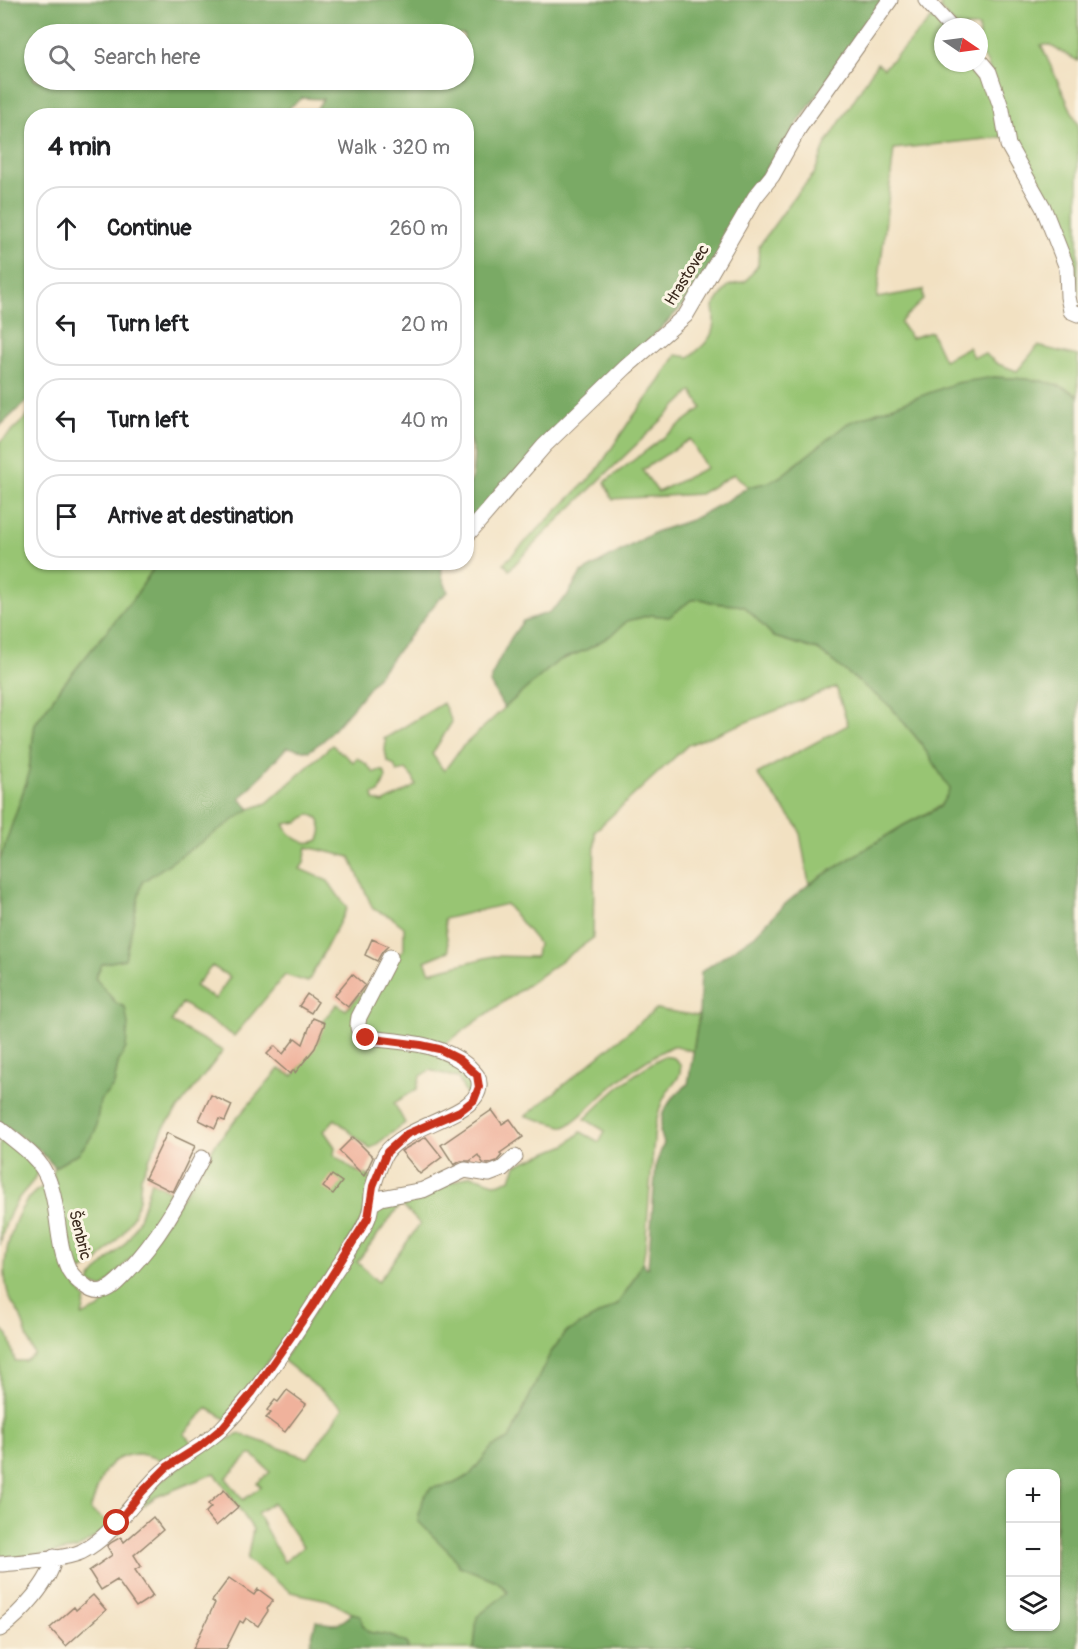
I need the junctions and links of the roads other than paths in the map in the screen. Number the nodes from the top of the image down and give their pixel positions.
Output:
1 (890, 0) edge
2 (926, 0) edge
3 (942, 18) edge
4 (988, 71) edge
5 (1078, 314) edge
6 (474, 527) edge
7 (390, 957) dead end
8 (0, 1128) edge
9 (515, 1156) dead end
10 (202, 1158) dead end
11 (371, 1204) junction
12 (54, 1557) junction
13 (0, 1564) edge
14 (0, 1629) edge

1 - 6 street, Hrastovec
2 - 3 street
4 - 5 street
7 - 11 street
8 - 10 street, Šenbric
9 - 11 street
11 - 12 street
12 - 13 street
12 - 14 street

